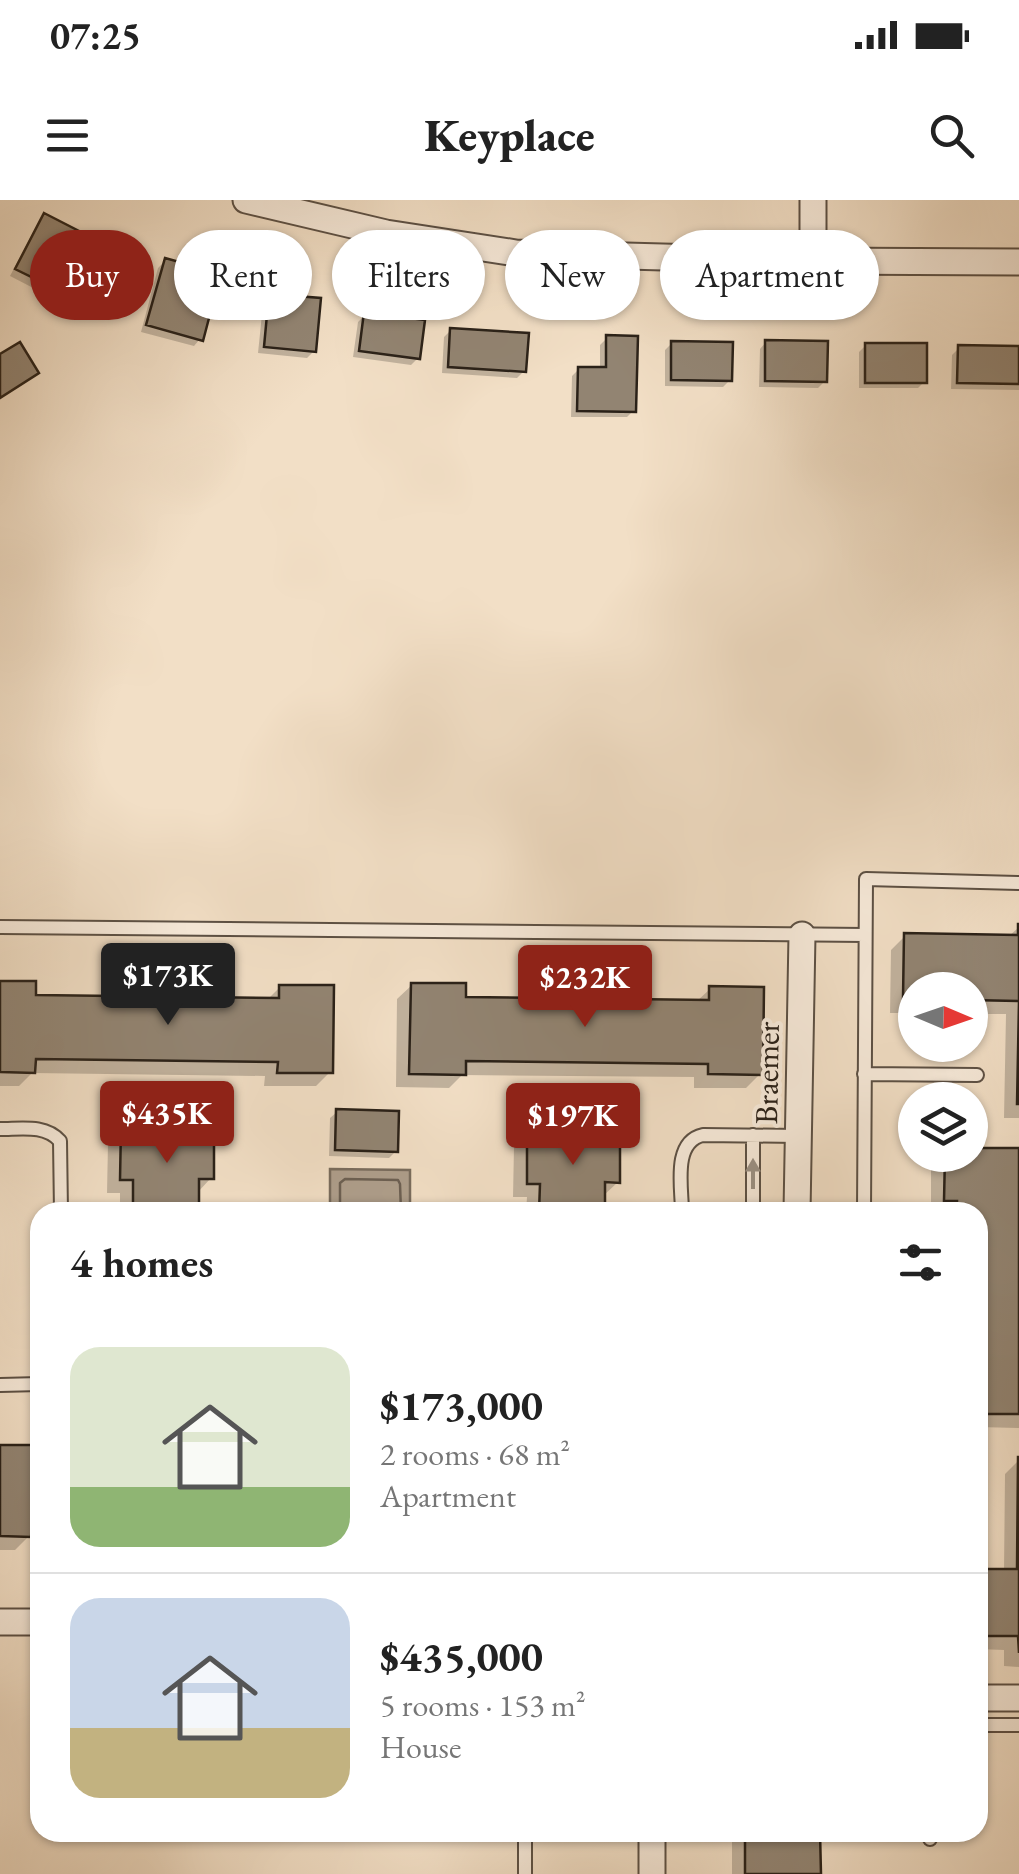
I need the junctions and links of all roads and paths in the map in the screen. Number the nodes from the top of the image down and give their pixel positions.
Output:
1 (246, 200) edge
2 (813, 200) edge
3 (813, 230) edge
4 (660, 257) edge
5 (879, 261) edge
6 (1019, 262) edge
7 (1019, 884) edge
8 (0, 927) edge
9 (802, 935) junction
10 (865, 935) junction
11 (864, 1074) junction
12 (977, 1075) dead end
13 (0, 1129) edge
14 (753, 1135) junction
15 (798, 1136) junction
16 (61, 1202) edge
17 (682, 1202) edge
18 (753, 1202) edge
19 (797, 1202) edge
20 (864, 1202) edge
21 (30, 1384) edge
22 (0, 1385) edge
23 (0, 1622) edge
24 (30, 1622) edge
25 (988, 1698) edge
26 (1019, 1698) edge
27 (988, 1725) edge
28 (1019, 1725) edge
29 (525, 1842) edge
30 (652, 1842) edge
31 (525, 1874) edge
32 (652, 1874) edge

1 - 4 street
2 - 3 street
5 - 6 street
7 - 10 lane
8 - 9 lane
9 - 10 lane
9 - 15 street, Braemer
10 - 11 lane
11 - 12 lane
11 - 20 lane
13 - 16 lane
14 - 15 lane
14 - 17 lane
18 -> 14 lane
15 - 19 street, Braemer
21 - 22 lane
23 - 24 street
25 - 26 street
27 - 28 lane
29 - 31 lane
30 - 32 street

